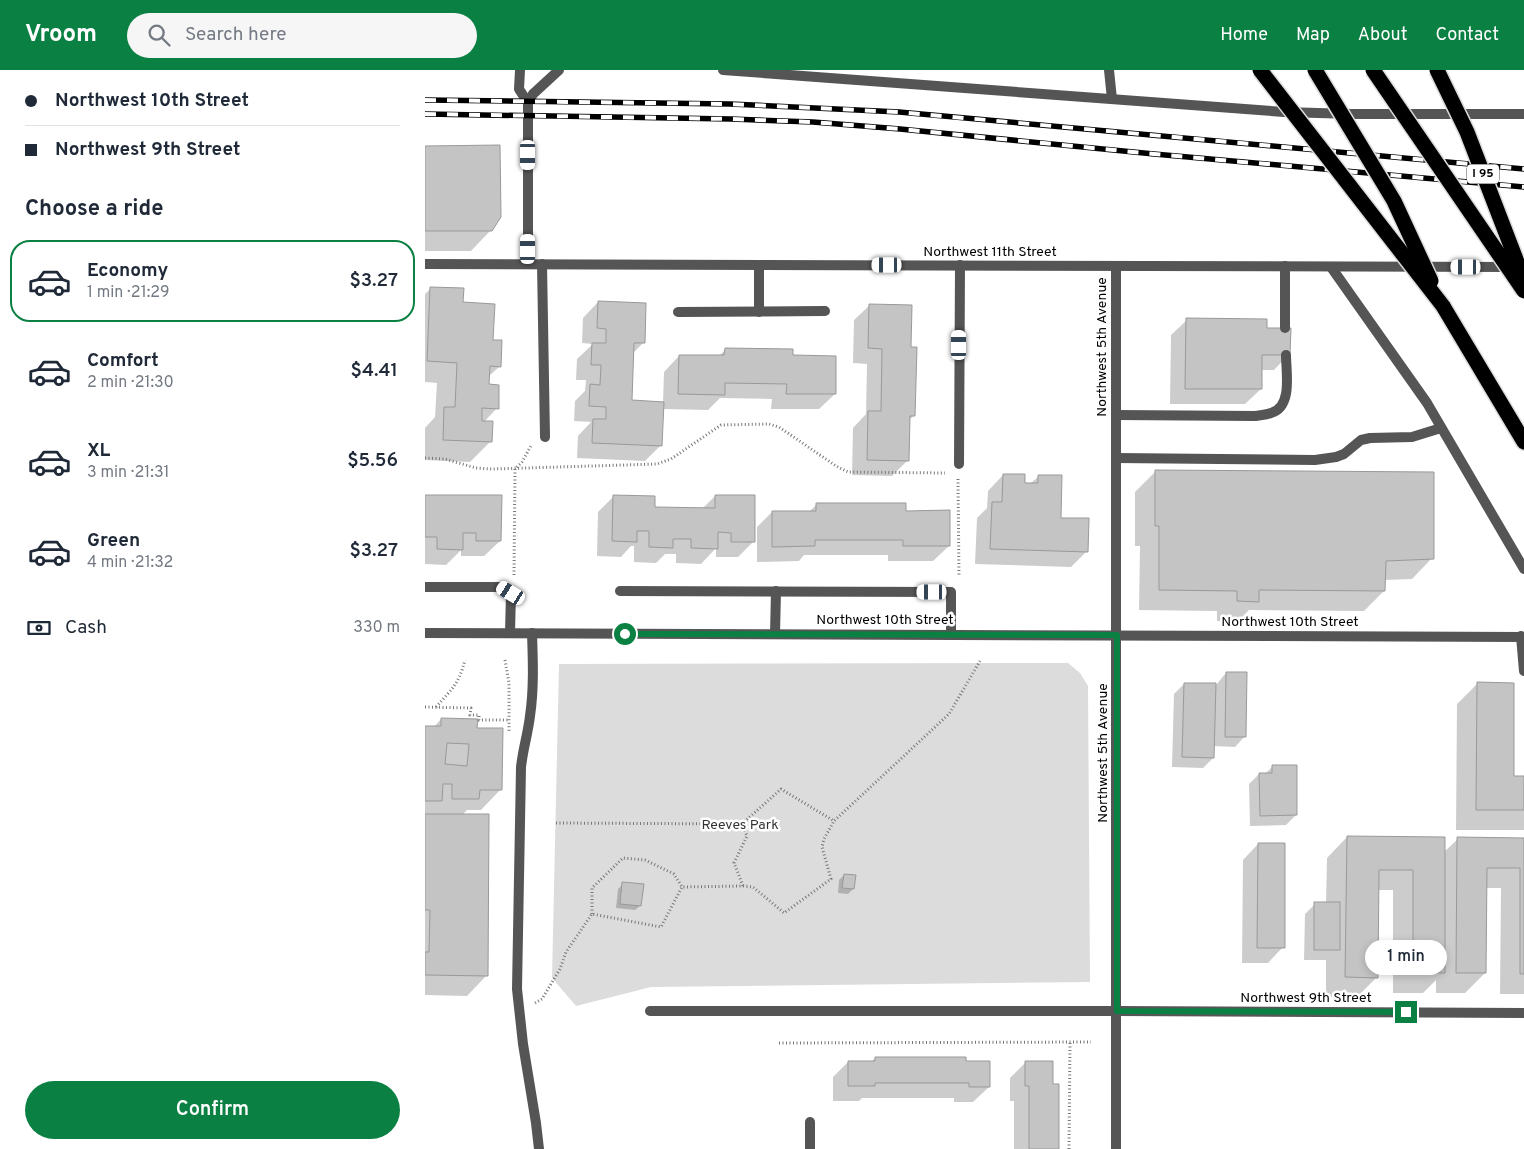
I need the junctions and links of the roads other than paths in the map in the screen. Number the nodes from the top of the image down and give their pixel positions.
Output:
1 (520, 70) edge
2 (559, 70) edge
3 (723, 70) edge
4 (1109, 70) edge
5 (1260, 70) edge
6 (1315, 70) edge
7 (1373, 70) edge
8 (1437, 70) edge
9 (1112, 99) junction
10 (528, 103) junction
11 (1524, 114) edge
12 (425, 264) edge
13 (528, 264) junction
14 (542, 264) junction
15 (759, 265) junction
16 (960, 265) junction
17 (1116, 266) junction
18 (1285, 266) junction
19 (1331, 266) junction
20 (1524, 267) edge
21 (1524, 280) edge
22 (1524, 291) edge
23 (1443, 306) junction
24 (825, 311) dead end
25 (678, 312) dead end
26 (759, 312) junction
27 (1285, 328) dead end
28 (1285, 355) dead end
29 (1116, 415) junction
30 (1441, 428) junction
31 (545, 438) road end
32 (1524, 442) edge
33 (1116, 458) junction
34 (959, 468) road end
35 (1524, 569) edge
36 (425, 587) edge
37 (620, 591) dead end
38 (776, 591) junction
39 (425, 633) edge
40 (510, 634) junction
41 (532, 634) junction
42 (775, 634) junction
43 (951, 634) junction
44 (1117, 635) junction
45 (1522, 636) edge
46 (1524, 671) edge
47 (650, 1011) dead end
48 (1117, 1011) junction
49 (1524, 1013) edge
50 (810, 1122) dead end
51 (539, 1149) edge
52 (810, 1149) edge
53 (1116, 1149) edge

1 - 10 street
2 - 10 street
3 - 9 street
4 - 9 street
5 - 23 highway, bridge
6 - 23 highway, bridge
7 - 22 highway, bridge
8 - 21 highway, I 95, bridge
9 - 11 street
10 - 13 street
12 - 13 street, Northwest 11th Street
13 - 14 street, Northwest 11th Street
14 - 15 street, Northwest 11th Street
14 - 31 street
15 - 16 street, Northwest 11th Street
15 - 26 street
16 - 17 street, Northwest 11th Street
16 - 34 street
17 - 18 street, Northwest 11th Street
17 - 29 street, Northwest 5th Avenue
18 - 19 street, Northwest 11th Street
18 - 27 street
19 - 20 street, Northwest 11th Street
19 - 30 street
23 - 32 highway
24 - 26 street
25 - 26 street
28 - 29 street
29 - 33 street, Northwest 5th Avenue
30 - 33 street
30 - 35 street
33 - 44 street, Northwest 5th Avenue
36 - 40 street
37 - 38 street
38 - 42 street
38 - 43 street
39 - 40 street, Northwest 10th Street
40 - 41 street, Northwest 10th Street
41 - 42 street, Northwest 10th Street
41 - 51 street
42 - 43 street, Northwest 10th Street
43 - 44 street, Northwest 10th Street
44 - 45 street, Northwest 10th Street
44 - 48 street, Northwest 5th Avenue
45 - 46 street
47 - 48 street, Northwest 9th Street
48 - 49 street, Northwest 9th Street
48 - 53 street, Northwest 5th Avenue
50 - 52 street

